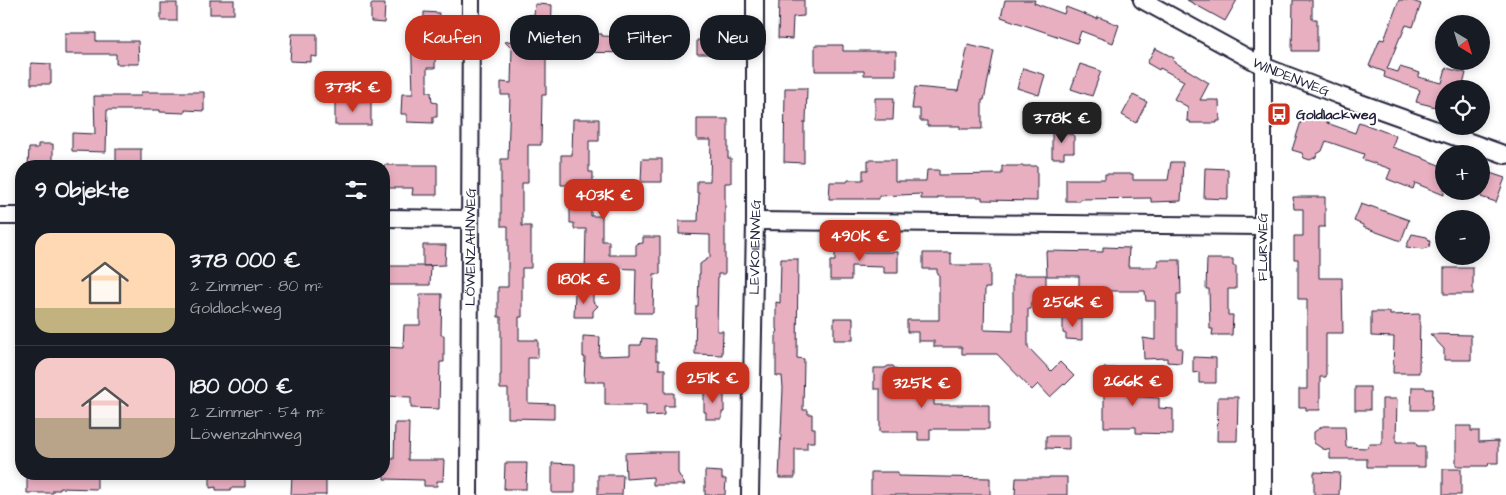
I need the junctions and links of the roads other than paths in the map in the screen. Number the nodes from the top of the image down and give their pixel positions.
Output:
1 (471, 0) edge
2 (755, 0) edge
3 (1142, 0) edge
4 (1263, 0) edge
5 (1263, 66) junction
6 (1506, 155) edge
7 (0, 216) edge
8 (15, 216) edge
9 (390, 218) edge
10 (470, 220) junction
11 (756, 221) junction
12 (1262, 226) junction
13 (469, 495) edge
14 (750, 495) edge
15 (1263, 495) edge

1 - 10 street, LÖWENZAHNWEG
2 - 11 street, LEVKOIENWEG
3 - 5 street, WINDENWEG
4 - 5 street, FLURWEG
5 - 6 street, WINDENWEG
5 - 12 street, FLURWEG
7 - 8 street
9 - 10 street
10 - 13 street, LÖWENZAHNWEG
11 - 12 street
11 - 14 street, LEVKOIENWEG
12 - 15 street, FLURWEG

